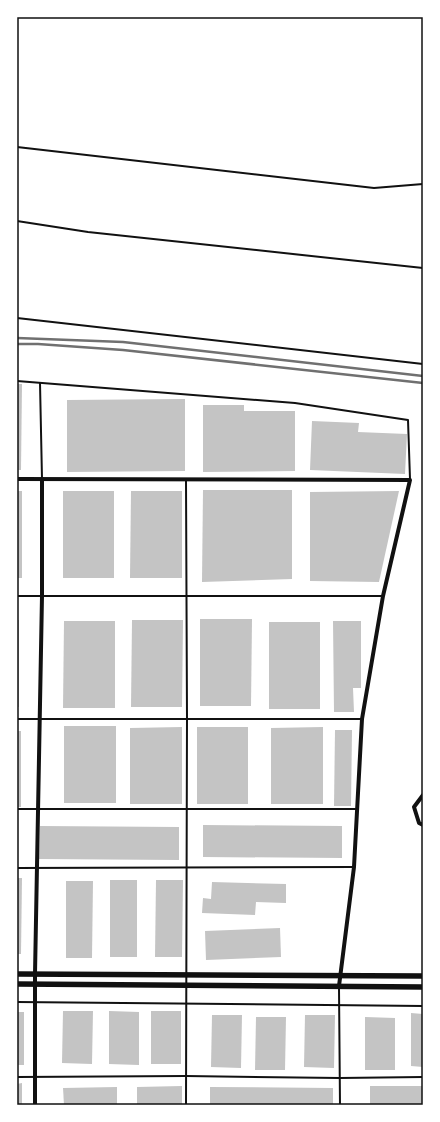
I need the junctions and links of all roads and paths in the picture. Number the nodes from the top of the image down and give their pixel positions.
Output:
1 (17, 147) edge
2 (423, 184) edge
3 (17, 221) edge
4 (423, 268) edge
5 (17, 318) edge
6 (423, 364) edge
7 (17, 381) edge
8 (40, 383) junction
9 (17, 479) edge
10 (42, 479) junction
11 (186, 480) junction
12 (410, 480) junction
13 (186, 595) junction
14 (17, 596) edge
15 (42, 596) junction
16 (383, 596) junction
17 (187, 718) junction
18 (17, 719) edge
19 (40, 719) junction
20 (362, 719) junction
21 (423, 795) edge
22 (17, 809) edge
23 (38, 809) junction
24 (186, 809) junction
25 (357, 809) junction
26 (423, 825) edge
27 (186, 867) junction
28 (354, 867) junction
29 (17, 868) edge
30 (38, 868) junction
31 (17, 974) edge
32 (35, 974) junction
33 (186, 975) junction
34 (339, 976) junction
35 (423, 976) edge
36 (17, 984) edge
37 (35, 984) junction
38 (186, 984) junction
39 (339, 986) junction
40 (423, 986) edge
41 (17, 1002) edge
42 (35, 1002) junction
43 (186, 1004) junction
44 (339, 1006) junction
45 (423, 1006) edge
46 (186, 1076) junction
47 (17, 1077) edge
48 (35, 1077) junction
49 (423, 1077) edge
50 (340, 1078) junction
51 (35, 1105) edge
52 (186, 1105) edge
53 (340, 1105) edge

1 - 2 lane
3 - 4 lane
5 - 6 lane
7 - 8 lane
8 - 10 lane
8 - 12 lane
9 - 10 street
10 - 11 street
10 - 15 street
11 - 12 street
11 - 13 lane
12 - 16 street
13 - 15 lane
13 - 16 lane
13 - 17 lane
14 - 15 lane
15 - 19 street
16 - 20 street
17 - 19 lane
17 - 20 lane
17 - 24 lane
18 - 19 lane
19 - 23 street
20 - 25 street
21 - 26 street
22 - 23 lane
23 - 24 lane
23 - 30 street
24 - 25 lane
24 - 27 lane
25 - 28 street
27 - 28 lane
27 - 30 lane
27 - 33 lane
28 - 34 street
29 - 30 lane
30 - 32 street
31 - 32 main road
32 - 33 main road
32 - 37 street
33 - 34 main road
33 - 38 lane
34 - 35 main road
34 - 39 street
36 - 37 main road
37 - 38 main road
37 - 42 street
38 - 39 main road
38 - 43 lane
39 - 40 main road
39 - 44 lane
41 - 42 lane
42 - 43 lane
42 - 48 street
43 - 44 lane
43 - 46 lane
44 - 45 lane
44 - 50 lane
46 - 48 lane
46 - 50 lane
46 - 52 lane
47 - 48 lane
48 - 51 street
49 - 50 lane
50 - 53 lane

